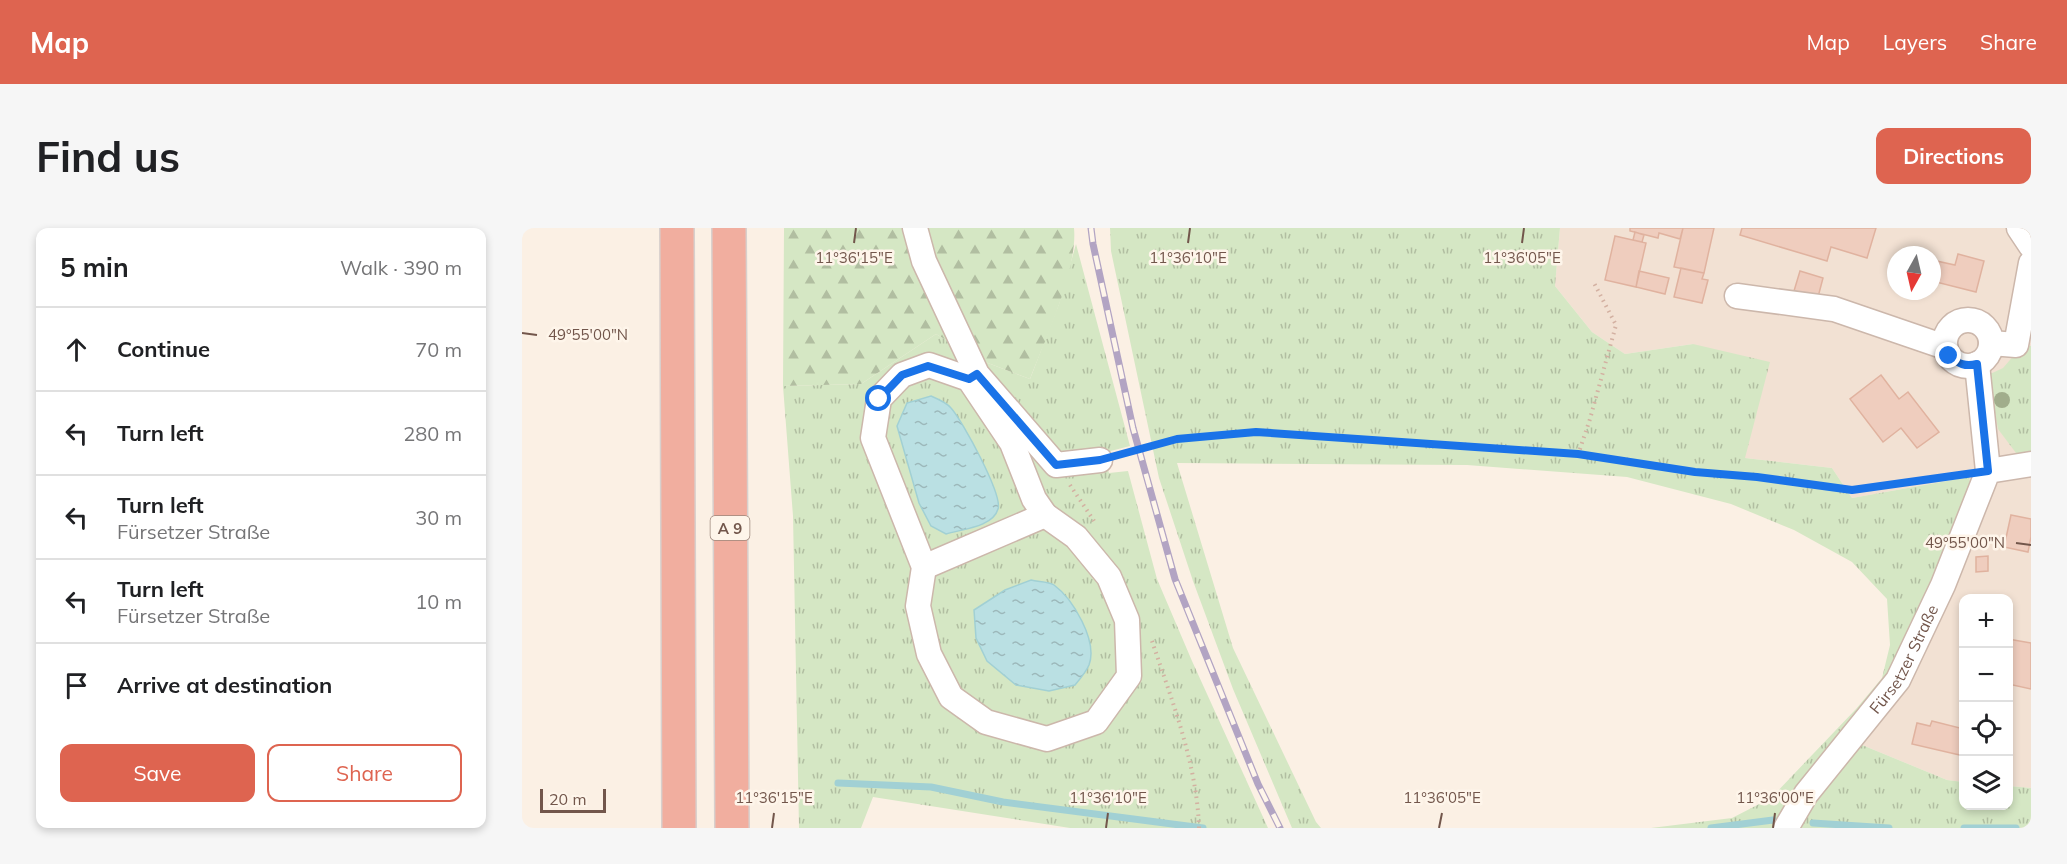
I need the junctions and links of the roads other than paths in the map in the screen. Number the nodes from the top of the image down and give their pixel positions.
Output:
1 (677, 228) edge
2 (729, 228) edge
3 (915, 228) edge
4 (2019, 228) edge
5 (2031, 246) edge
6 (2031, 263) edge
7 (1737, 296) dead end
8 (1991, 343) junction
9 (1945, 347) junction
10 (1977, 364) junction
11 (973, 377) junction
12 (1100, 460) road end
13 (2031, 464) edge
14 (1988, 471) junction
15 (1045, 515) junction
16 (924, 567) junction
17 (679, 828) edge
18 (732, 828) edge
19 (1786, 828) edge

1 - 17 highway
2 - 18 highway, A 9
3 - 11 street
4 - 5 street
6 - 8 street
7 - 9 street
8 - 9 street
8 - 10 street
9 - 10 street
10 - 14 street, Fürsetzer Straße
11 - 12 street
11 - 15 street
11 - 16 street
13 - 14 street
14 - 19 street, Fürsetzer Straße
15 - 16 street
15 - 16 street

